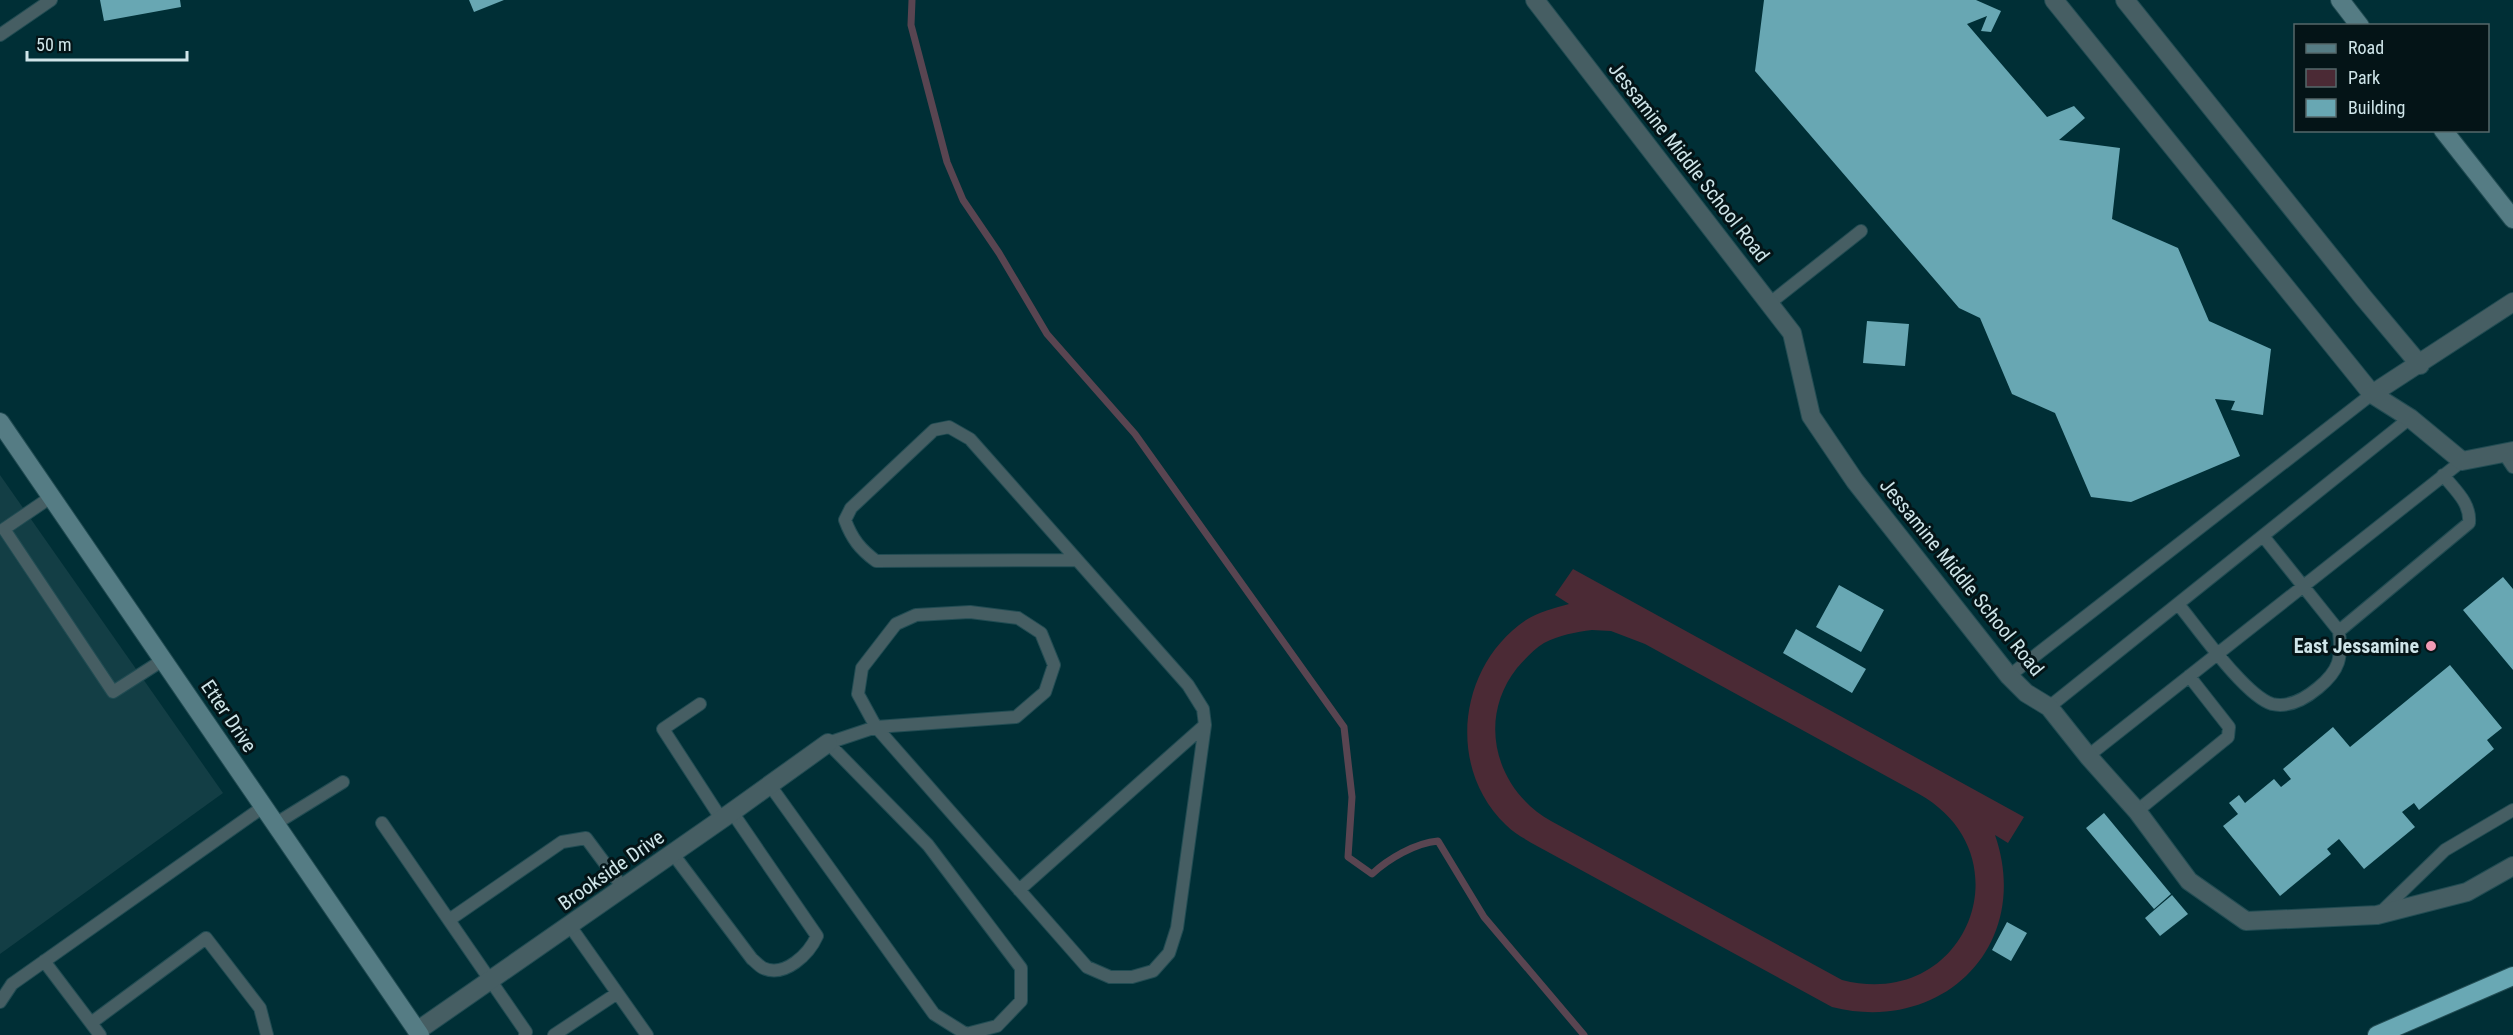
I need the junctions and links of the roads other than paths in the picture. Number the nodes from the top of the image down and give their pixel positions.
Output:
1 (51, 0) edge
2 (1534, 0) edge
3 (2054, 0) edge
4 (2126, 0) edge
5 (2340, 0) edge
6 (2358, 24) edge
7 (0, 36) edge
8 (2445, 132) edge
9 (2513, 219) edge
10 (1861, 231) dead end
11 (2513, 302) edge
12 (1770, 303) junction
13 (2420, 365) junction
14 (2372, 394) junction
15 (2410, 418) junction
16 (0, 422) edge
17 (2510, 457) edge
18 (2462, 461) junction
19 (2444, 475) junction
20 (51, 496) junction
21 (2, 530) edge
22 (2263, 536) junction
23 (1077, 560) junction
24 (2303, 586) junction
25 (2178, 604) junction
26 (2339, 632) junction
27 (2218, 653) junction
28 (163, 660) junction
29 (2009, 676) junction
30 (2189, 676) junction
31 (700, 704) dead end
32 (2049, 707) junction
33 (1205, 725) junction
34 (876, 728) junction
35 (828, 743) junction
36 (2088, 756) junction
37 (343, 782) dead end
38 (769, 784) junction
39 (264, 807) junction
40 (2513, 810) edge
41 (2138, 811) junction
42 (727, 816) junction
43 (275, 824) junction
44 (382, 824) dead end
45 (673, 854) junction
46 (2513, 866) edge
47 (624, 889) junction
48 (1019, 890) junction
49 (2377, 915) junction
50 (449, 920) junction
51 (570, 926) junction
52 (44, 961) junction
53 (2508, 977) edge
54 (490, 982) junction
55 (616, 994) junction
56 (0, 1002) edge
57 (91, 1023) junction
58 (418, 1033) edge
59 (100, 1035) edge
60 (267, 1035) edge
61 (525, 1035) edge
62 (554, 1035) edge
63 (647, 1035) edge
64 (2377, 1035) edge

1 - 7 lane
2 - 12 street, Jessamine Middle School Road
3 - 14 street
4 - 13 street
5 - 6 street
8 - 9 street
10 - 12 lane
11 - 13 street
12 - 29 street, Jessamine Middle School Road
13 - 14 street
14 - 15 street
14 - 29 lane
15 - 18 street
15 - 22 lane
16 - 20 street, Etter Drive
17 - 18 street
18 - 19 lane
19 - 24 lane
19 - 26 lane
20 - 21 lane
20 - 28 street, Etter Drive
21 - 28 lane
22 - 24 lane
22 - 25 lane
23 - 23 lane
23 - 33 lane
24 - 26 lane
24 - 27 lane
25 - 27 lane
25 - 32 lane
26 - 27 lane
27 - 30 lane
28 - 39 street, Etter Drive
29 - 32 street, Jessamine Middle School Road
30 - 36 lane
30 - 41 lane
31 - 42 lane
32 - 36 street, Jessamine Middle School Road
33 - 48 lane
33 - 48 lane
34 - 34 lane
34 - 35 lane
34 - 48 lane
35 - 38 street, Brookside Drive
35 - 38 lane
36 - 41 street, Jessamine Middle School Road
37 - 43 lane
38 - 42 street, Brookside Drive
39 - 43 street, Etter Drive
39 - 52 lane
40 - 49 lane
41 - 49 street, Jessamine Middle School Road
42 - 45 street, Brookside Drive
42 - 45 lane
43 - 58 street, Etter Drive
44 - 50 lane
45 - 47 street, Brookside Drive
46 - 49 street, Jessamine Middle School Road
47 - 50 lane
47 - 51 street, Brookside Drive
50 - 54 lane
51 - 54 street, Brookside Drive
51 - 55 lane
52 - 56 lane
52 - 57 lane
53 - 64 highway
54 - 58 street, Brookside Drive
54 - 61 lane
55 - 62 lane
55 - 63 lane
57 - 59 lane
57 - 60 lane

